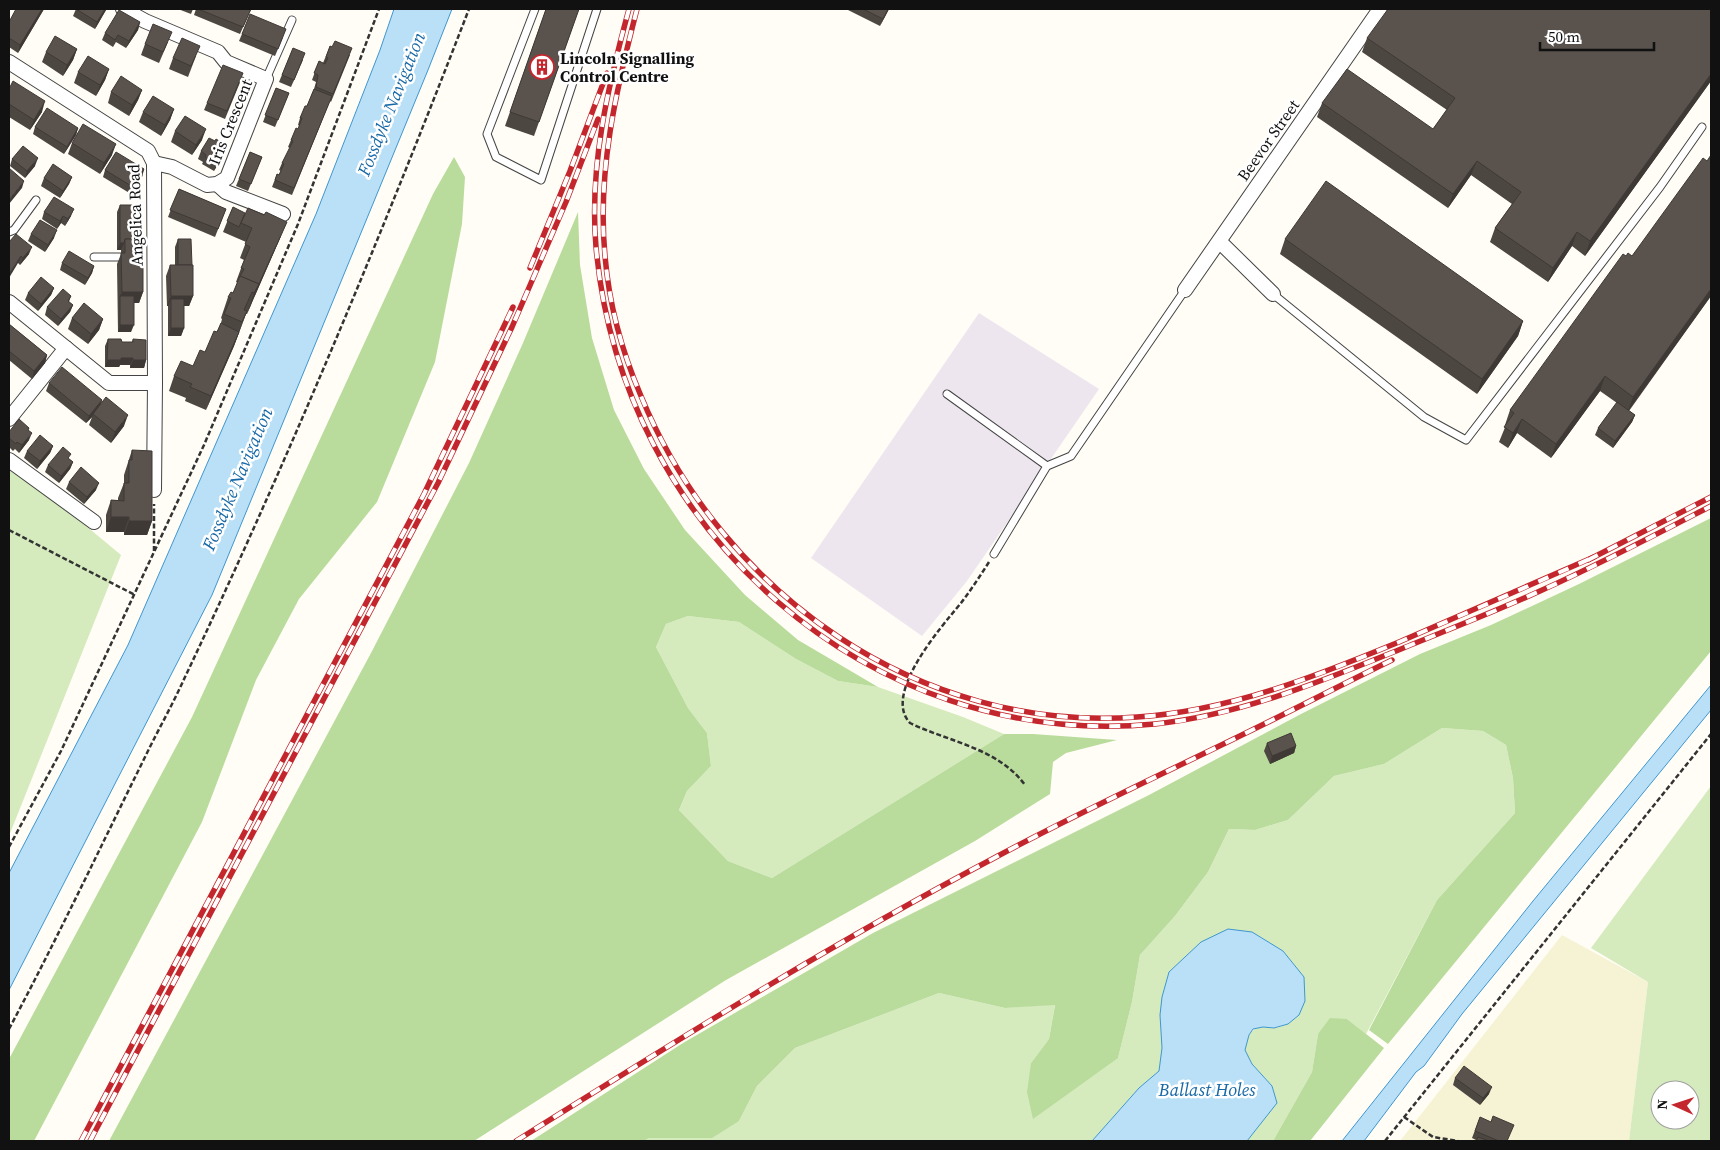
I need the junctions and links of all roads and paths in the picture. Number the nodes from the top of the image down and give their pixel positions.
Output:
1 (123, 9) edge
2 (379, 9) edge
3 (469, 9) edge
4 (535, 9) edge
5 (597, 9) edge
6 (1380, 9) edge
7 (292, 20) dead end
8 (9, 62) edge
9 (266, 78) junction
10 (1702, 127) dead end
11 (154, 163) junction
12 (217, 184) junction
13 (36, 200) dead end
14 (283, 214) dead end
15 (9, 232) edge
16 (1220, 242) junction
17 (94, 257) dead end
18 (121, 257) edge
19 (1185, 290) joint
20 (1272, 294) joint
21 (9, 302) edge
22 (66, 348) junction
23 (154, 383) junction
24 (947, 394) dead end
25 (9, 418) edge
26 (9, 460) edge
27 (1047, 466) junction
28 (154, 490) joint
29 (94, 522) dead end
30 (9, 530) edge
31 (154, 553) junction
32 (994, 554) joint
33 (135, 595) junction
34 (1711, 734) edge
35 (1025, 785) dead end
36 (9, 847) edge
37 (9, 1029) edge
38 (1404, 1117) junction
39 (1385, 1141) edge
40 (1458, 1141) edge

1 - 9 street, Iris Crescent
2 - 31 path
3 - 37 path
4 - 5 lane
6 - 16 street, Beevor Street
7 - 9 lane
8 - 11 street, Angelica Road
9 - 12 street, Iris Crescent
10 - 20 lane
11 - 12 street, Iris Crescent
11 - 23 street, Angelica Road
12 - 14 street, Iris Crescent
13 - 15 lane
16 - 19 street, Beevor Street
16 - 20 street
17 - 18 lane
19 - 27 lane
21 - 22 street
22 - 23 street
22 - 25 street
23 - 28 street, Angelica Road
24 - 27 lane
26 - 29 street
27 - 32 lane
28 - 31 path
30 - 33 path
31 - 33 path
32 - 35 path
33 - 36 path
34 - 38 path
38 - 39 path
38 - 40 path

